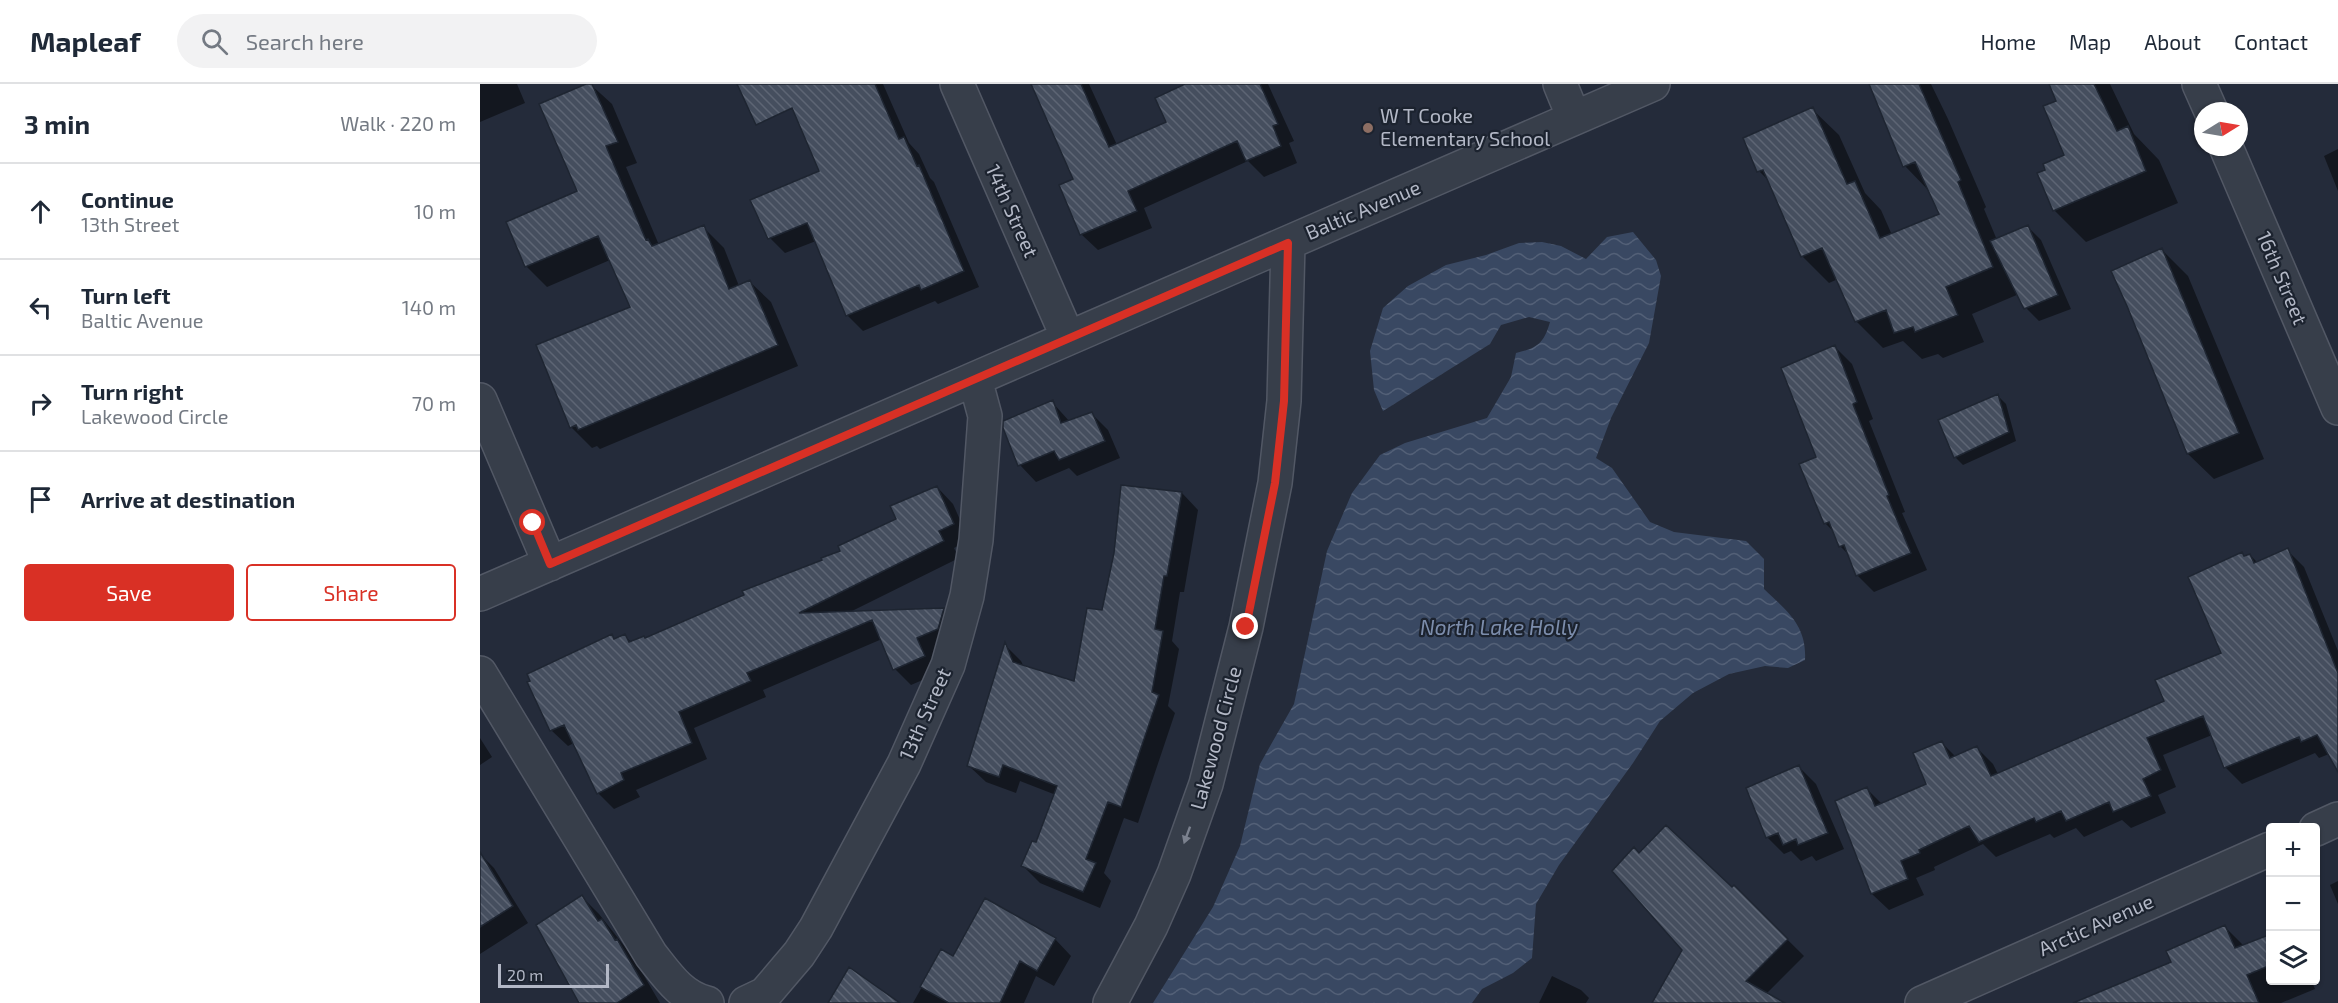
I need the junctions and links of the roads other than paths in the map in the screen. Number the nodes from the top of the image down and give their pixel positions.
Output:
1 (957, 84) edge
2 (1560, 84) edge
3 (1653, 84) edge
4 (2199, 84) edge
5 (2207, 102) edge
6 (1574, 118) junction
7 (2230, 156) edge
8 (1288, 243) junction
9 (1068, 338) junction
10 (975, 379) junction
11 (480, 400) edge
12 (2338, 408) edge
13 (550, 564) junction
14 (480, 594) edge
15 (480, 673) edge
16 (2338, 819) edge
17 (2320, 827) edge
18 (2266, 851) edge
19 (707, 1003) edge
20 (746, 1003) edge
21 (1110, 1003) edge
22 (1922, 1003) edge

1 - 9 street, 14th Street
2 - 6 street
3 - 6 street, Baltic Avenue
4 - 5 street
6 - 8 street, Baltic Avenue
7 - 12 street, 16th Street
8 - 9 street, Baltic Avenue
8 -> 21 street, Lakewood Circle
9 - 10 street, Baltic Avenue
10 - 13 street, Baltic Avenue
10 - 20 street, 13th Street
11 - 13 street
13 - 14 street, Baltic Avenue
15 - 19 street
16 - 17 street
18 - 22 street, Arctic Avenue

